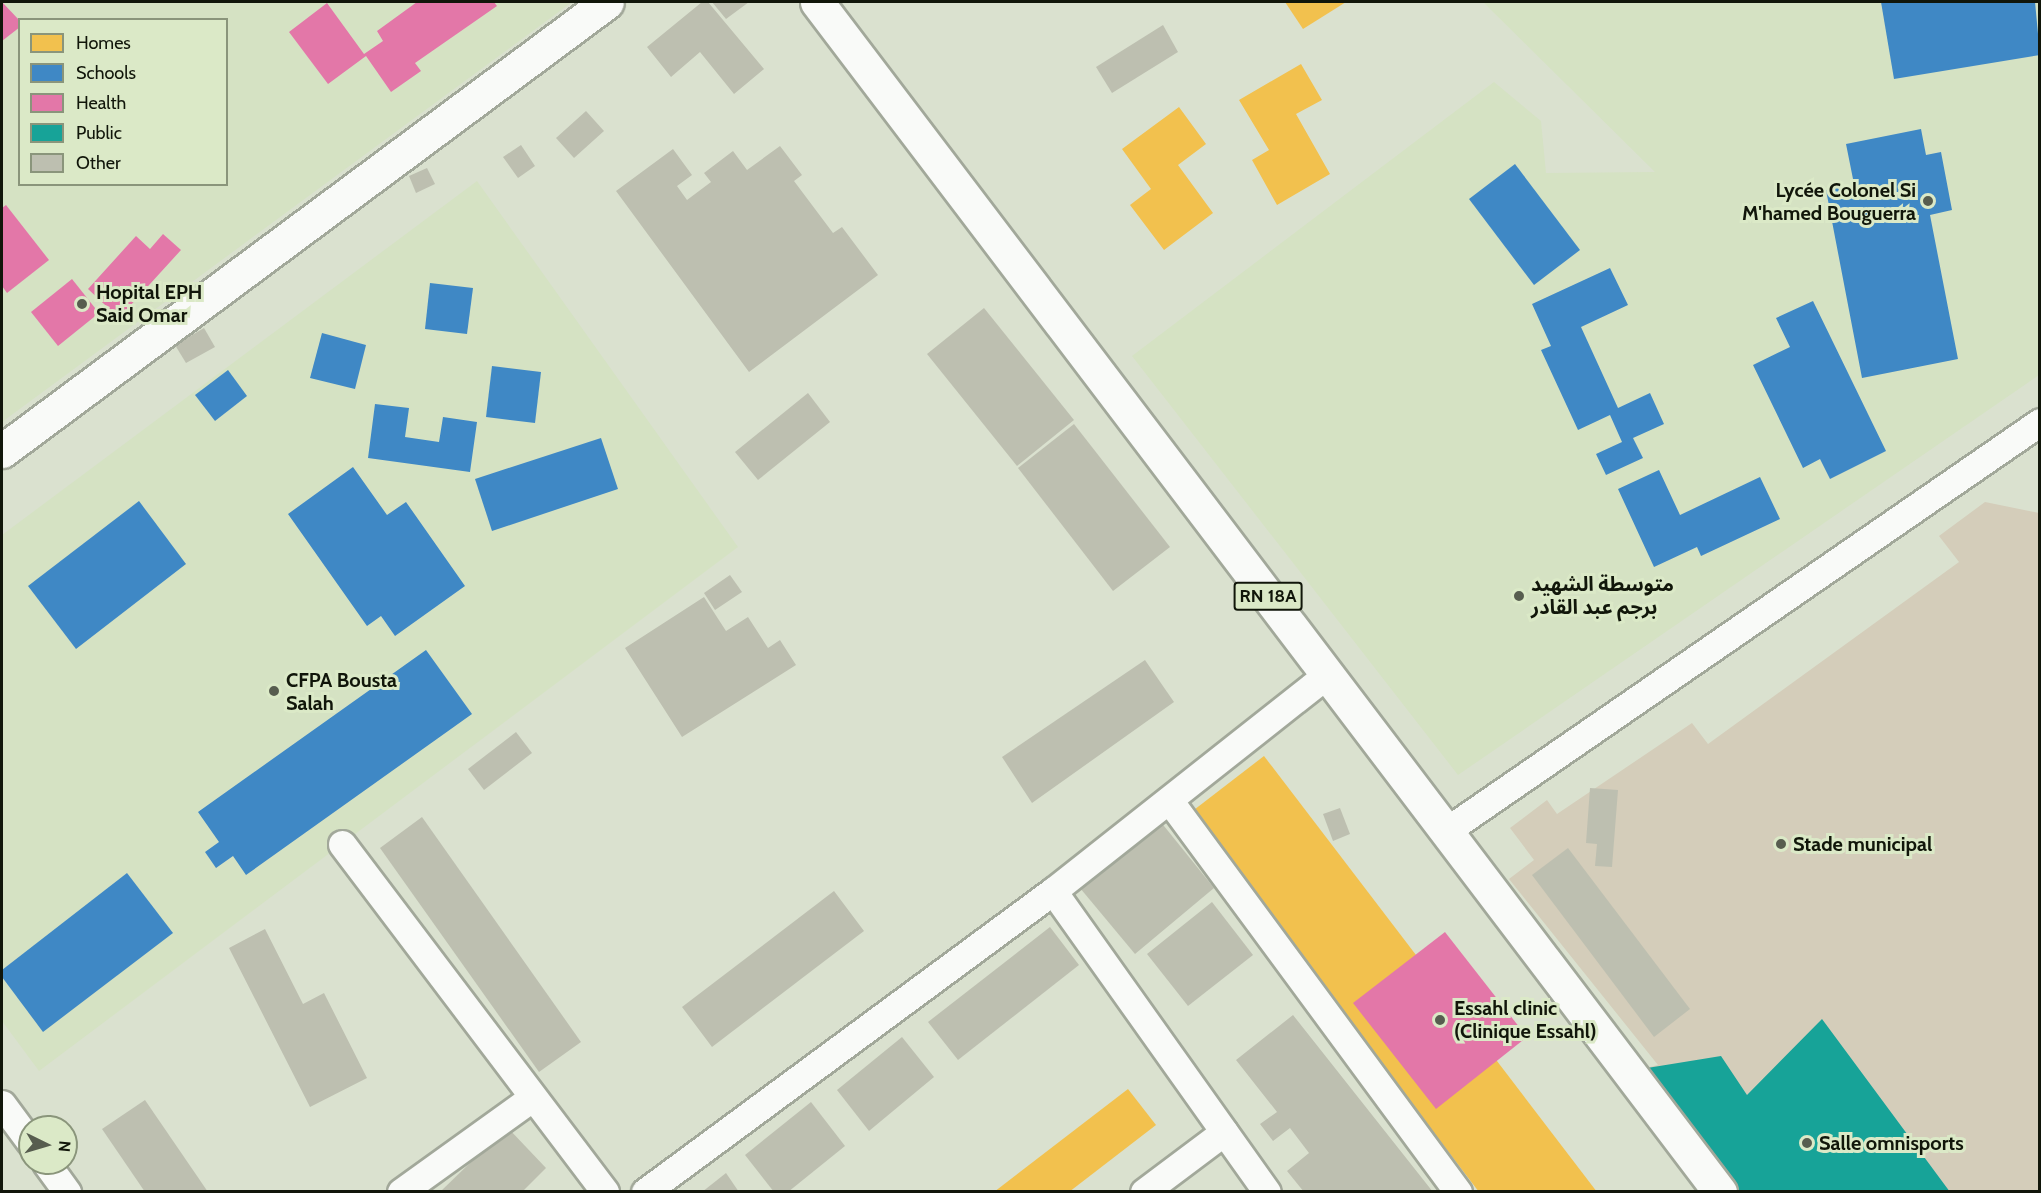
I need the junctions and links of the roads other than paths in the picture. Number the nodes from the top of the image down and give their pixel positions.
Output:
1 (607, 2) edge
2 (817, 2) edge
3 (2040, 422) edge
4 (2, 451) edge
5 (1328, 675) junction
6 (1169, 800) junction
7 (1446, 831) junction
8 (342, 844) dead end
9 (1053, 891) junction
10 (532, 1098) junction
11 (2, 1104) edge
12 (18, 1126) edge
13 (1224, 1132) junction
14 (400, 1191) edge
15 (605, 1191) edge
16 (645, 1191) edge
17 (1144, 1191) edge
18 (1267, 1191) edge
19 (1458, 1191) edge
20 (1720, 1191) edge

1 - 4 main road
2 - 5 main road, RN 18A
3 - 7 street
5 - 6 street
5 - 7 main road, RN 18A
6 - 9 street
6 - 19 street
7 - 20 main road, RN 18A
8 - 10 street
9 - 13 street
9 - 16 street
10 - 14 street
10 - 15 street
11 - 12 street
13 - 17 street
13 - 18 street

